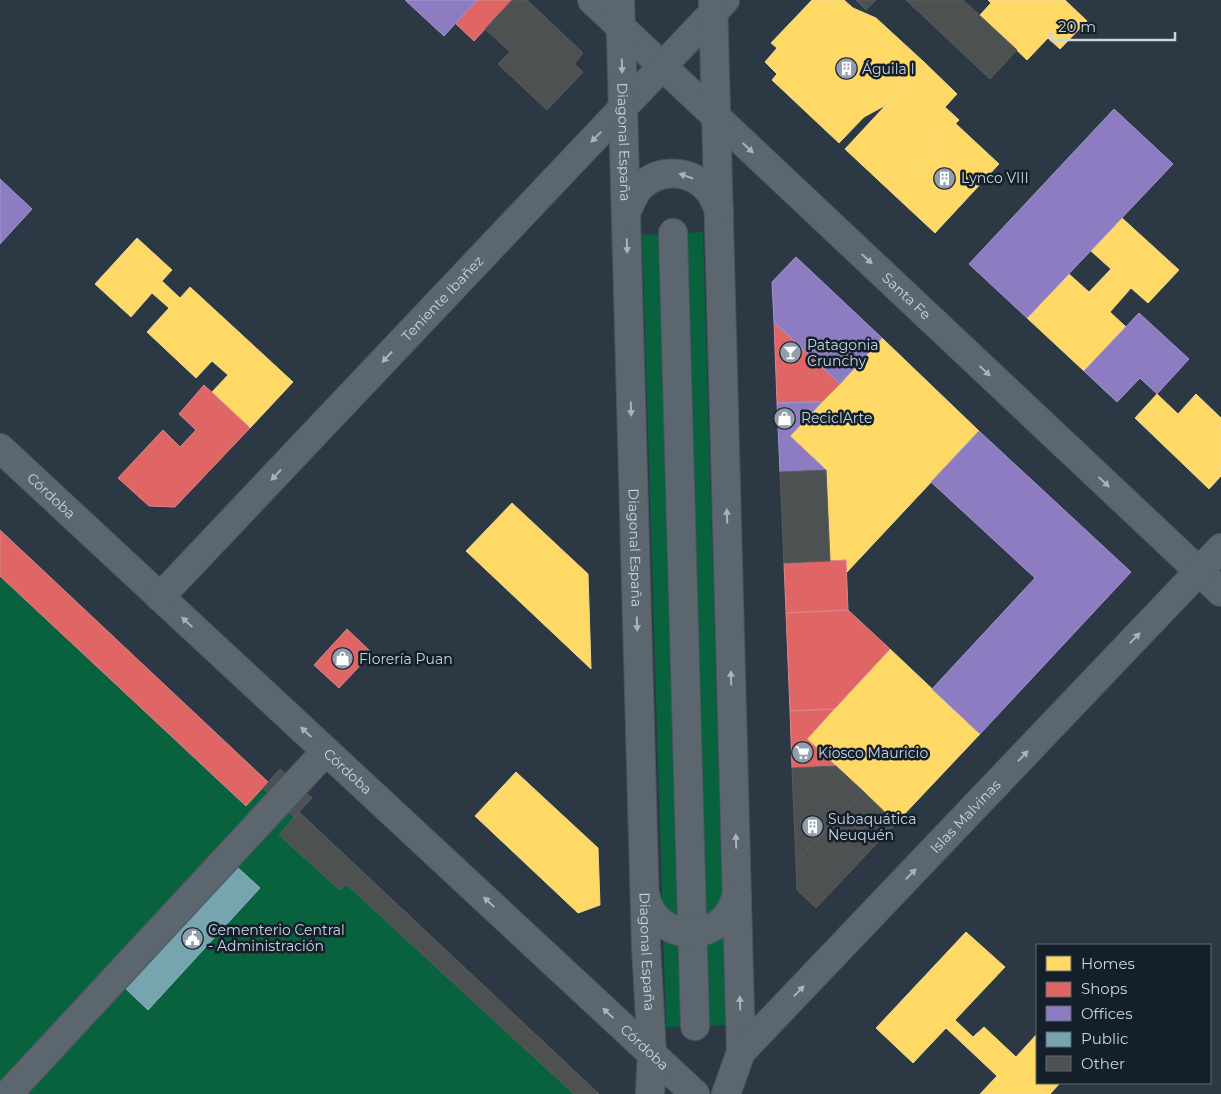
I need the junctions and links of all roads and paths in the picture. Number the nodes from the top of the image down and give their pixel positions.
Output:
1 (592, 0) edge
2 (620, 0) edge
3 (717, 4) edge
4 (621, 27) junction
5 (662, 67) junction
6 (623, 108) junction
7 (716, 118) junction
8 (718, 210) junction
9 (626, 213) junction
10 (673, 233) dead end
11 (0, 448) edge
12 (1221, 548) edge
13 (1199, 572) junction
14 (1221, 592) edge
15 (160, 597) junction
16 (326, 751) junction
17 (644, 894) junction
18 (737, 895) junction
19 (693, 933) junction
20 (696, 1026) dead end
21 (741, 1052) junction
22 (652, 1054) junction
23 (8, 1094) edge
24 (650, 1094) edge
25 (695, 1094) edge
26 (726, 1094) edge
27 (742, 1094) edge

1 - 4 street, Santa Fe
2 - 4 street, Diagonal España
3 - 5 street, Teniente Ibañez
3 - 7 street
4 - 5 street, Santa Fe
4 -> 6 street, Diagonal España
5 - 6 street, Teniente Ibañez
5 - 7 street, Santa Fe
6 - 9 street, Diagonal España
6 -> 15 street, Teniente Ibañez
7 - 8 street
7 -> 13 street, Santa Fe
8 -> 9 street
18 -> 8 street
9 -> 17 street, Diagonal España
10 - 19 street
11 - 15 street, Córdoba
12 - 13 street, Islas Malvinas
13 - 14 street, Santa Fe
21 -> 13 street, Islas Malvinas
16 -> 15 street, Córdoba
22 -> 16 street, Córdoba
16 - 23 street
17 - 19 street
17 - 22 street, Diagonal España
18 - 19 street
21 -> 18 street
19 - 20 street
21 - 26 street, Islas Malvinas
21 - 27 street
22 - 24 street, Diagonal España
22 - 25 street, Córdoba

